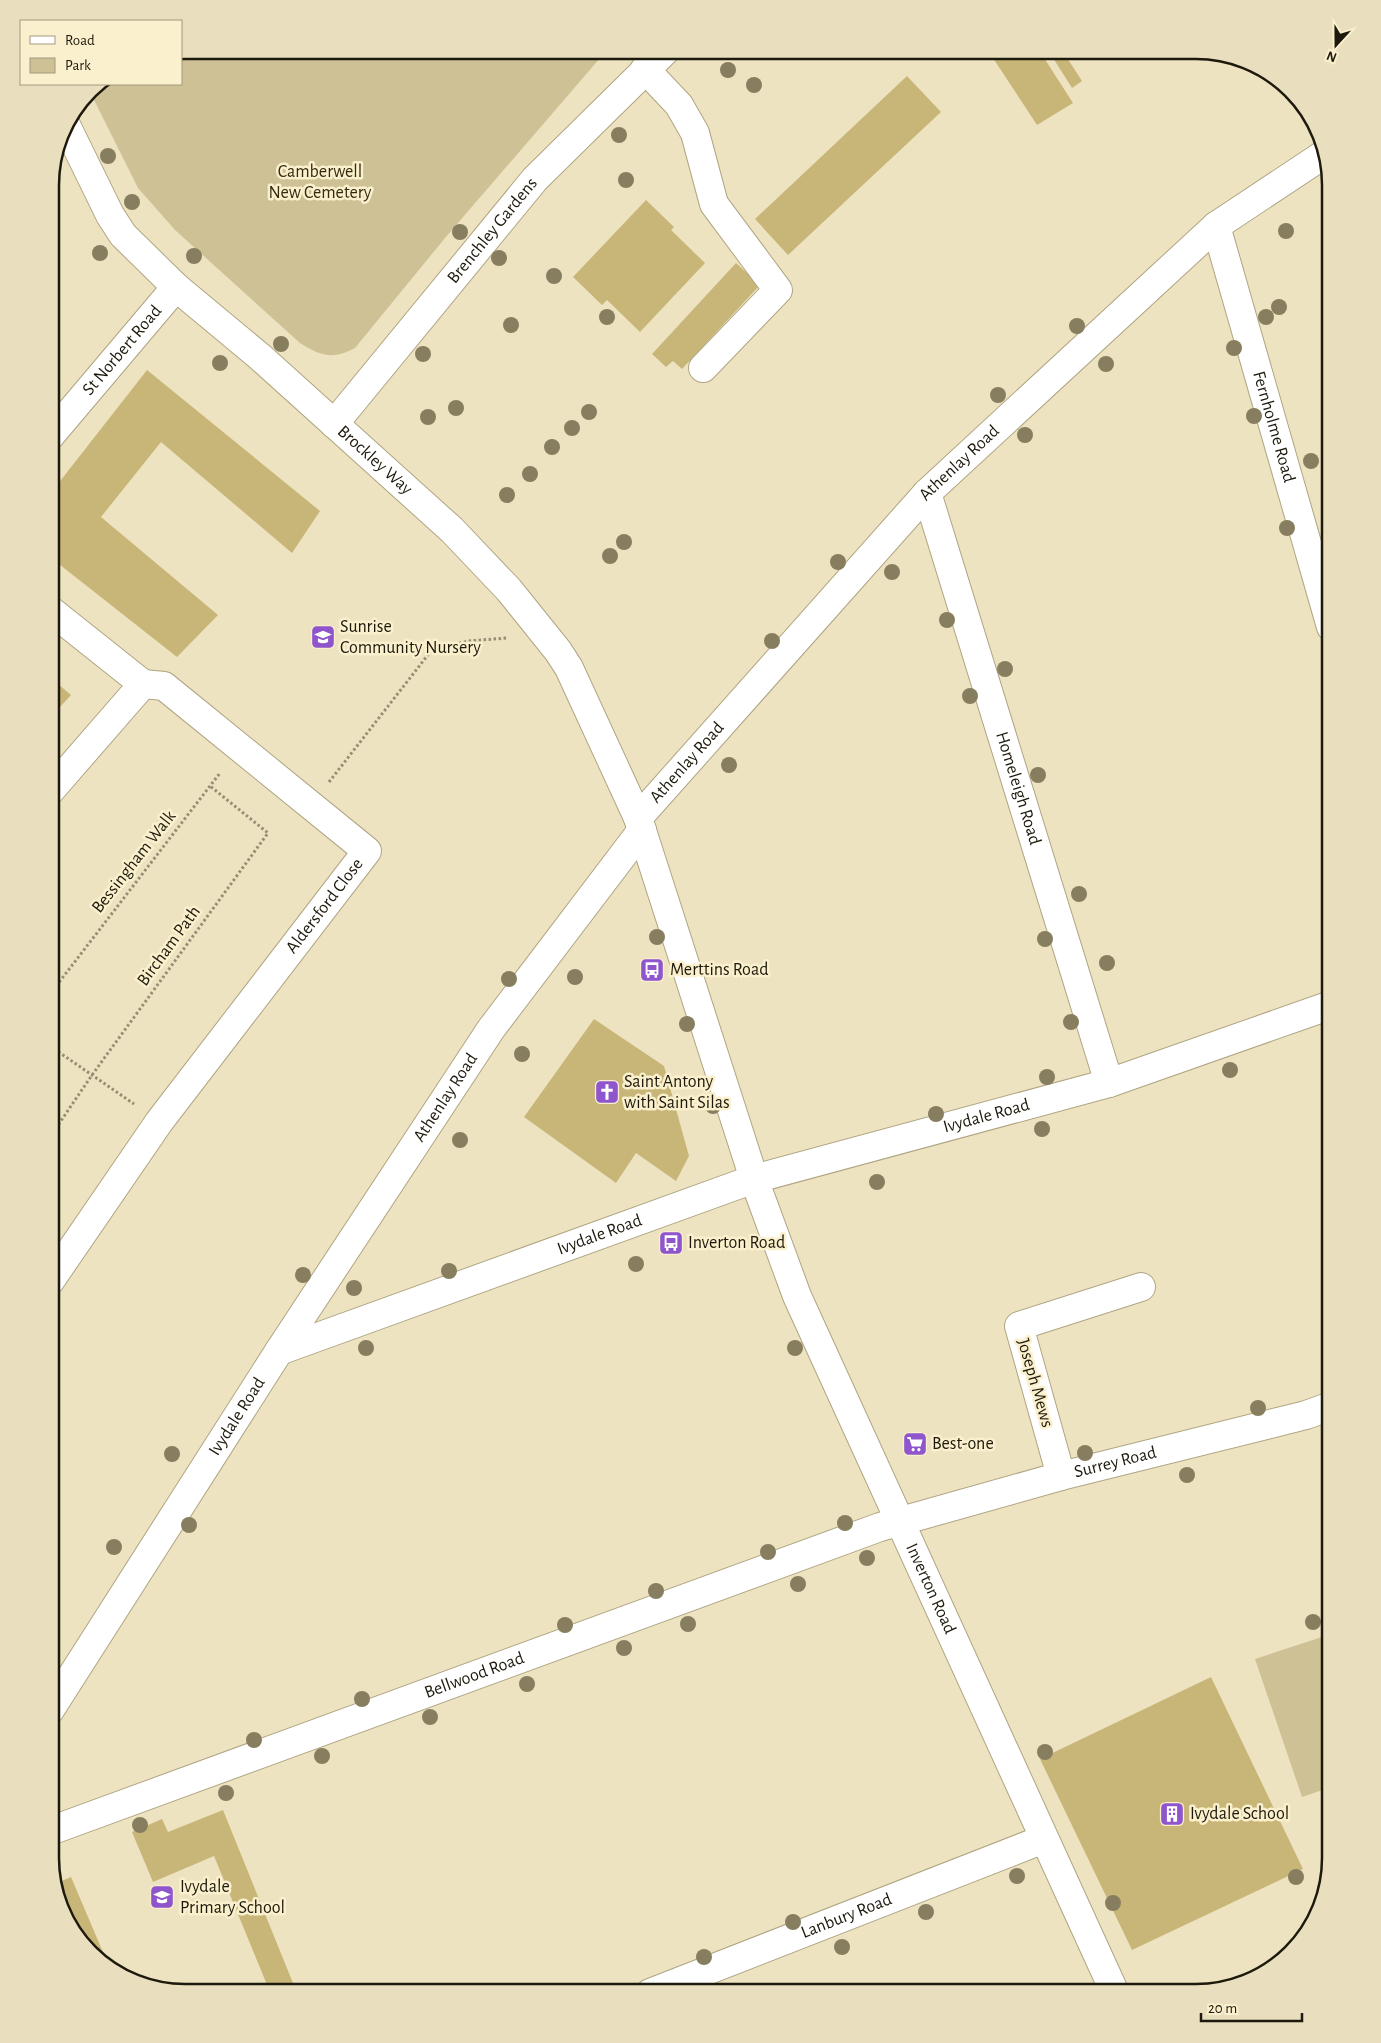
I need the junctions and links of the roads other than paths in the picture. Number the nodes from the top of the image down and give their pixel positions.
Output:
1 (656, 59) edge
2 (645, 69) junction
3 (70, 134) edge
4 (1319, 158) edge
5 (1216, 226) junction
6 (176, 287) junction
7 (703, 368) dead end
8 (334, 424) junction
9 (59, 425) edge
10 (927, 494) junction
11 (1322, 596) edge
12 (59, 617) edge
13 (143, 684) junction
14 (59, 781) edge
15 (640, 824) junction
16 (1322, 1008) edge
17 (1109, 1083) junction
18 (754, 1179) junction
19 (59, 1268) edge
20 (1141, 1287) dead end
21 (279, 1351) junction
22 (1322, 1409) edge
23 (1061, 1476) junction
24 (900, 1522) junction
25 (59, 1696) edge
26 (59, 1828) edge
27 (1044, 1839) junction
28 (673, 1984) edge
29 (1111, 1984) edge

1 - 2 street, Brenchley Gardens
2 - 7 street
2 - 8 street, Brenchley Gardens
3 - 6 street, Brockley Way
4 - 5 street, Athenlay Road
5 - 10 street, Athenlay Road
5 - 11 street, Fernholme Road
6 - 8 street, Brockley Way
6 - 9 street, St Norbert Road
8 - 15 street, Brockley Way
10 - 15 street, Athenlay Road
10 - 17 street, Homeleigh Road
12 - 13 street
13 - 14 street
13 - 19 street, Aldersford Close
15 - 18 street
15 - 21 street, Athenlay Road
16 - 17 street, Ivydale Road
17 - 18 street, Ivydale Road
18 - 21 street, Ivydale Road
18 - 24 street, Inverton Road
20 - 23 street, Joseph Mews
21 - 25 street, Ivydale Road
22 - 23 street, Surrey Road
23 - 24 street, Surrey Road
24 - 26 street, Bellwood Road
24 - 27 street, Inverton Road
27 - 28 street, Lanbury Road
27 - 29 street, Inverton Road

